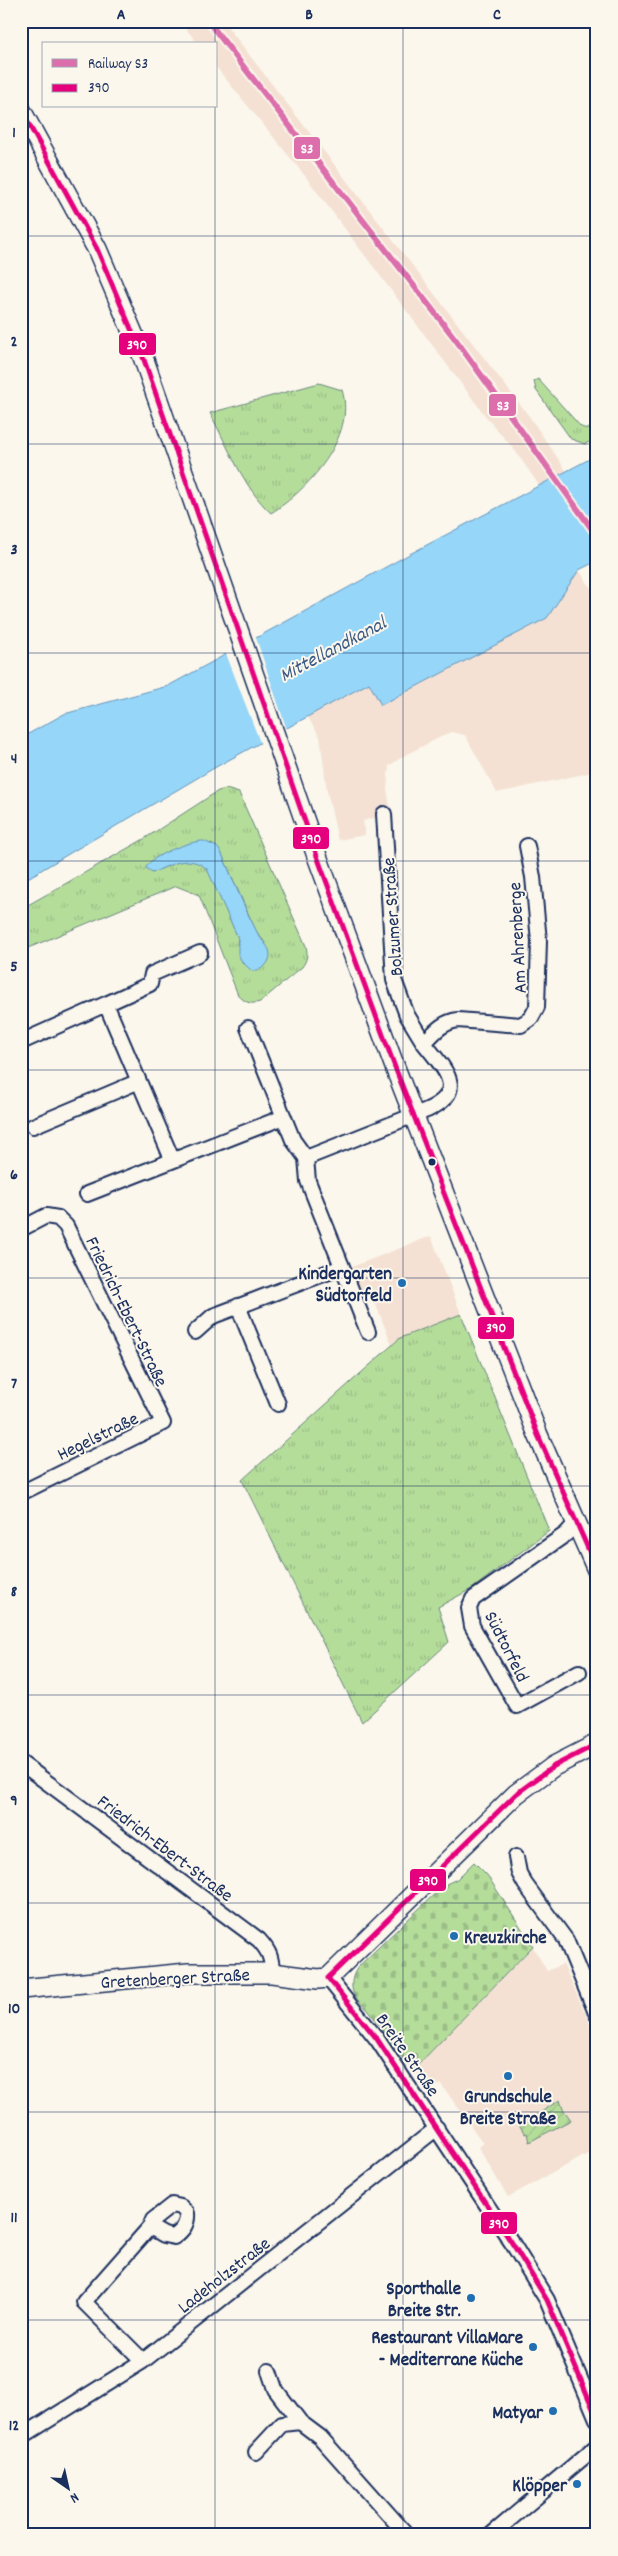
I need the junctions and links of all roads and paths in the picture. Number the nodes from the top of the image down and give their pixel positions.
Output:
1 (21, 110) edge
2 (384, 814) dead end
3 (527, 846) dead end
4 (200, 953) dead end
5 (106, 1004) junction
6 (248, 1028) dead end
7 (21, 1042) edge
8 (424, 1043) junction
9 (137, 1082) junction
10 (414, 1115) junction
11 (284, 1118) junction
12 (33, 1126) dead end
13 (306, 1158) junction
14 (172, 1159) junction
15 (87, 1194) dead end
16 (21, 1229) edge
17 (342, 1266) junction
18 (238, 1306) junction
19 (195, 1332) dead end
20 (368, 1332) dead end
21 (278, 1404) dead end
22 (163, 1423) joint
23 (23, 1488) edge
24 (575, 1524) junction
25 (597, 1570) edge
26 (579, 1672) dead end
27 (597, 1744) edge
28 (21, 1763) edge
29 (516, 1857) dead end
30 (272, 1973) junction
31 (328, 1978) junction
32 (21, 1989) edge
33 (597, 2014) edge
34 (437, 2128) junction
35 (150, 2227) dead end
36 (143, 2361) junction
37 (269, 2371) dead end
38 (597, 2419) edge
39 (300, 2422) junction
40 (21, 2437) edge
41 (597, 2446) edge
42 (256, 2452) dead end
43 (407, 2535) edge
44 (490, 2535) edge

1 - 10 main road
2 - 8 street, Bolzumer Straße
3 - 8 street, Am Ahrenberge
4 - 5 street
5 - 7 street
5 - 9 street
6 - 11 street
8 - 10 street
9 - 12 street
9 - 14 street
10 - 13 street
10 - 24 main road
11 - 13 street
11 - 14 street
13 - 17 street
14 - 15 street
16 - 22 street, Friedrich-Ebert-Straße
17 - 18 street
17 - 20 street
18 - 19 street
18 - 21 street
22 - 23 street, Hegelstraße
24 - 25 main road
24 - 26 street, Südtorfeld
27 - 31 main road
28 - 30 street, Friedrich-Ebert-Straße
29 - 33 street
30 - 31 main road, Gretenberger Straße
30 - 32 main road, Gretenberger Straße
31 - 34 street, Breite Straße
34 - 36 street, Ladeholzstraße
34 - 38 street, Breite Straße
35 - 36 street
36 - 40 street, Ladeholzstraße
37 - 39 street
39 - 42 street
39 - 43 street
41 - 44 street

